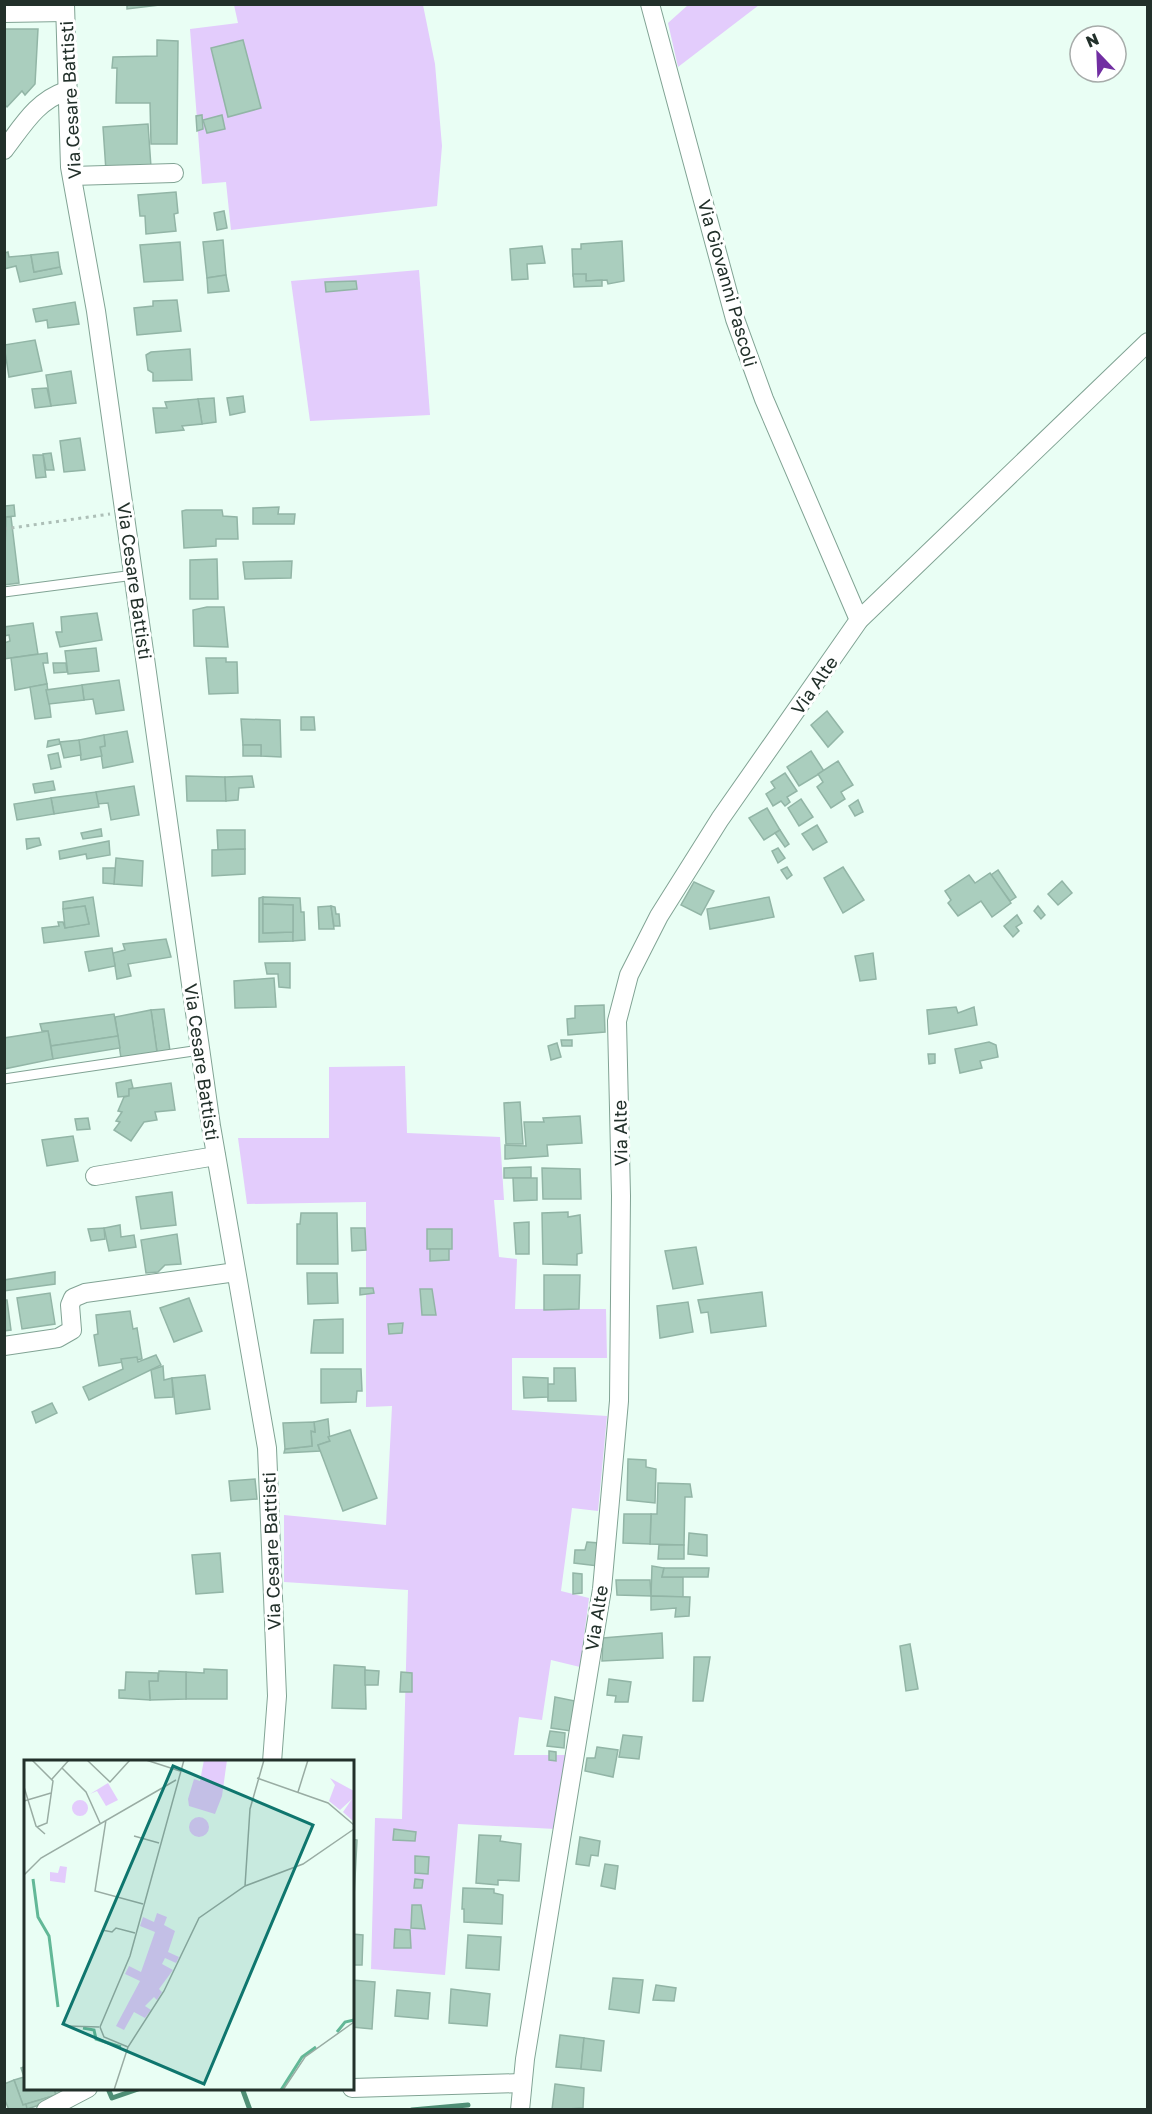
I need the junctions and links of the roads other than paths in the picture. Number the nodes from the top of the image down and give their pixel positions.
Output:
1 (650, 4) edge
2 (65, 8) edge
3 (4, 13) edge
4 (66, 91) junction
5 (4, 150) edge
6 (174, 173) dead end
7 (72, 176) junction
8 (1148, 342) edge
9 (134, 575) junction
10 (4, 592) edge
11 (859, 620) junction
12 (200, 1050) junction
13 (4, 1079) edge
14 (216, 1156) junction
15 (95, 1176) dead end
16 (236, 1272) junction
17 (4, 1346) edge
18 (272, 1760) edge
19 (521, 2083) junction
20 (354, 2088) edge
21 (84, 2090) edge
22 (46, 2109) edge
23 (520, 2109) edge

1 - 11 street, Via Giovanni Pascoli
2 - 3 street
2 - 4 street, Via Cesare Battisti
4 - 5 street
4 - 7 street, Via Cesare Battisti
6 - 7 street
7 - 9 street, Via Cesare Battisti
8 - 11 street, Via Alte
9 - 10 lane
9 - 12 street, Via Cesare Battisti
11 - 19 street, Via Alte
12 - 13 lane
12 - 14 street, Via Cesare Battisti
14 - 15 street, Via Cesare Battisti
14 - 16 street, Via Cesare Battisti
16 - 17 street
16 - 18 street, Via Cesare Battisti
19 - 20 street
19 - 23 street, Via Alte
21 - 22 street

